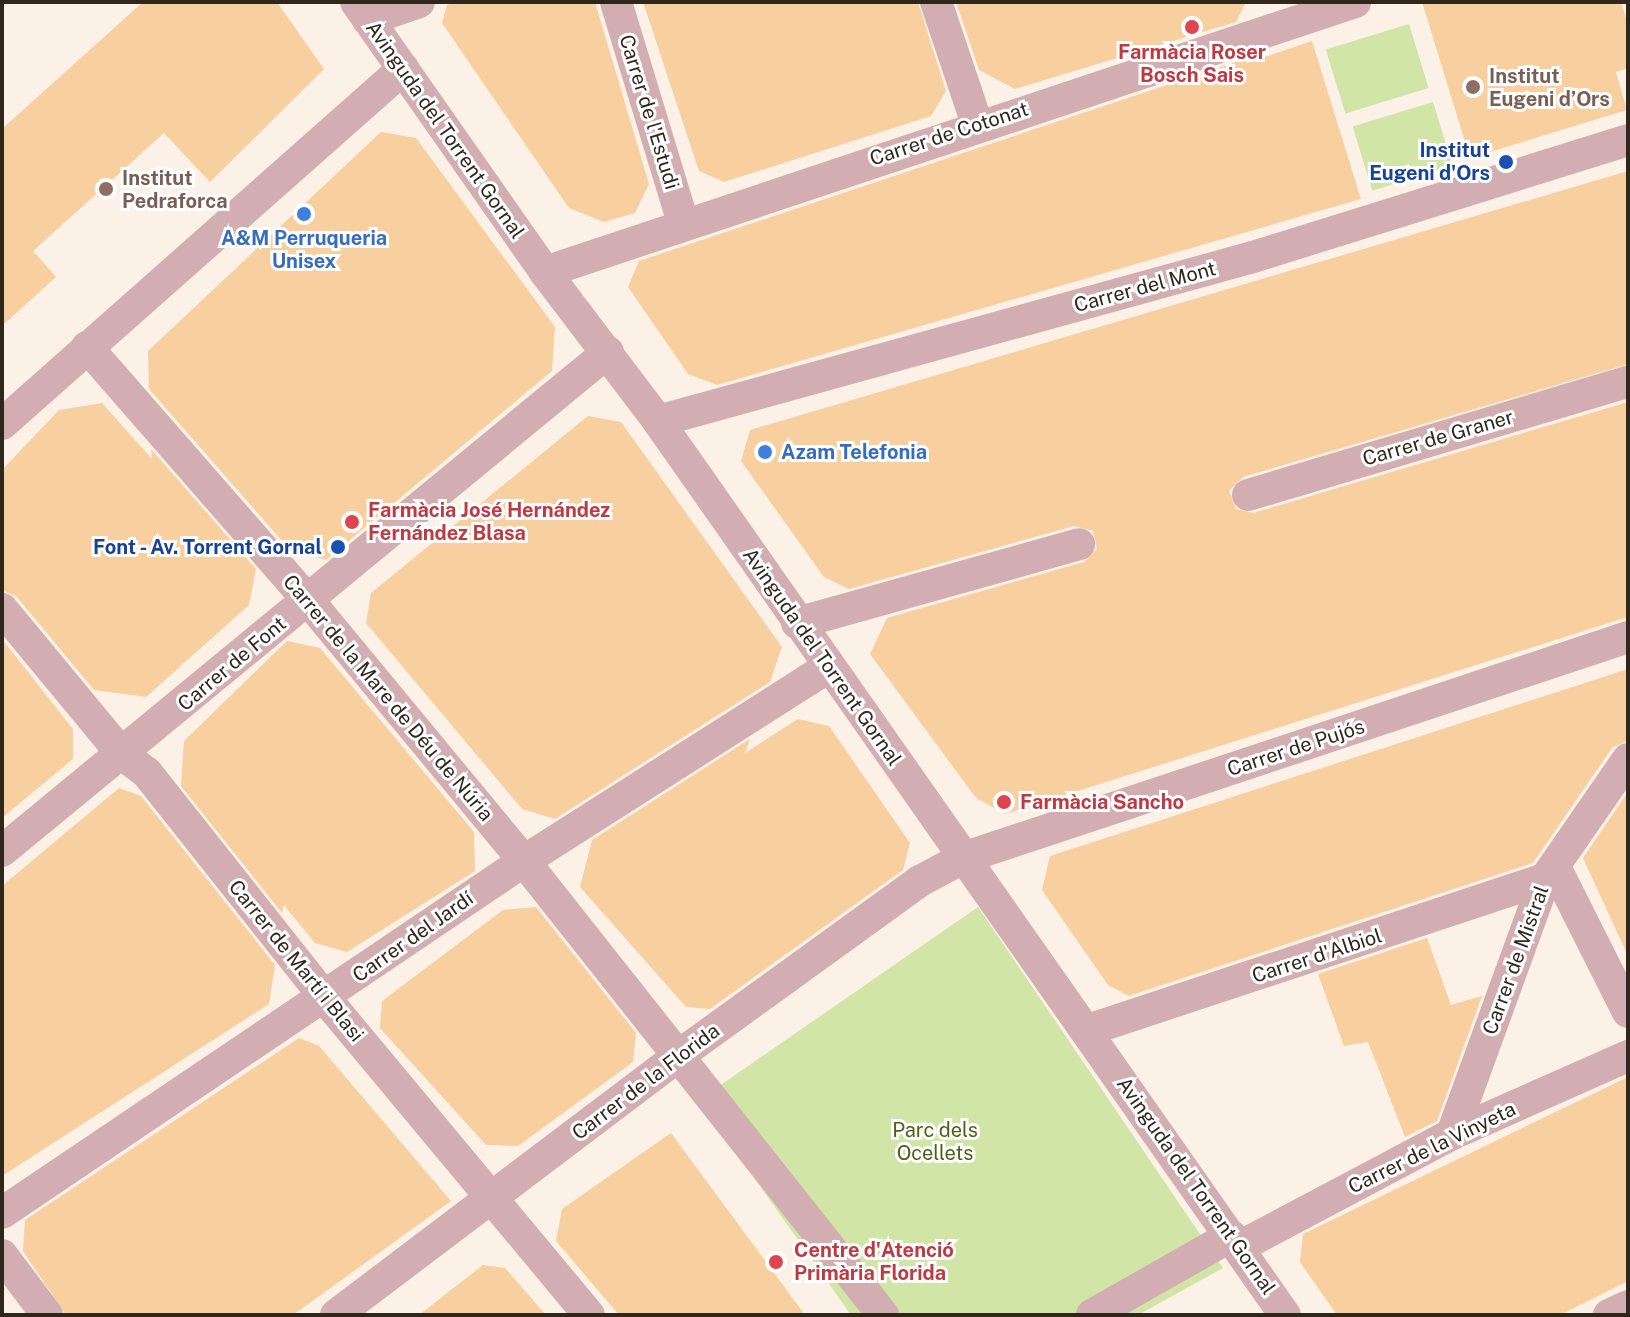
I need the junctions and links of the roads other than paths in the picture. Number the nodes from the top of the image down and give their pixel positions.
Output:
1 (419, 2) edge
2 (616, 2) edge
3 (936, 2) edge
4 (1355, 2) edge
5 (362, 11) edge
6 (1284, 13) edge
7 (403, 69) junction
8 (977, 124) junction
9 (1628, 140) edge
10 (683, 223) junction
11 (545, 272) junction
12 (87, 347) junction
13 (608, 352) junction
14 (1628, 382) edge
15 (658, 421) junction
16 (2, 424) edge
17 (1248, 495) dead end
18 (1079, 544) dead end
19 (308, 600) junction
20 (2, 609) edge
21 (797, 623) junction
22 (1628, 637) edge
23 (828, 667) junction
24 (122, 754) junction
25 (1628, 759) edge
26 (2, 851) edge
27 (963, 858) junction
28 (524, 861) junction
29 (1550, 873) junction
30 (325, 998) junction
31 (1628, 1012) edge
32 (1088, 1030) junction
33 (678, 1056) junction
34 (1628, 1056) edge
35 (1452, 1134) junction
36 (492, 1199) junction
37 (2, 1213) edge
38 (1235, 1242) junction
39 (2, 1255) edge
40 (1628, 1306) edge
41 (349, 1311) edge
42 (47, 1315) edge
43 (589, 1315) edge
44 (883, 1315) edge
45 (1092, 1315) edge
46 (1285, 1315) edge
47 (1609, 1315) edge

1 - 5 street
2 - 10 street, Carrer de l'Estudi
3 - 8 street
4 - 6 street, Carrer de Cotonat
5 - 7 street, Avinguda del Torrent Gornal
6 - 8 street, Carrer de Cotonat
7 - 11 street, Avinguda del Torrent Gornal
7 - 12 street
8 - 10 street, Carrer de Cotonat
9 - 15 street, Carrer del Mont
10 - 11 street, Carrer de Cotonat
11 - 13 street, Avinguda del Torrent Gornal
12 - 16 street
12 - 19 street, Carrer de la Mare de Déu de Núria
13 - 15 street, Avinguda del Torrent Gornal
13 - 19 street, Carrer de Font
14 - 17 street, Carrer de Graner
15 - 21 street, Avinguda del Torrent Gornal
18 - 21 street
19 - 24 street, Carrer de Font
19 - 28 street, Carrer de la Mare de Déu de Núria
20 - 24 street, Carrer de Martí i Blasi
21 - 23 street, Avinguda del Torrent Gornal
22 - 27 street, Carrer de Pujós
23 - 27 street, Avinguda del Torrent Gornal
23 - 28 street, Carrer del Jardí
24 - 26 street, Carrer de Font
24 - 30 street, Carrer de Martí i Blasi
25 - 29 street, Carrer de Mistral
27 - 32 street, Avinguda del Torrent Gornal
27 - 33 street, Carrer de la Florida
28 - 30 street, Carrer del Jardí
28 - 33 street, Carrer de la Mare de Déu de Núria
29 - 31 street
29 - 32 street, Carrer d'Albiol
29 - 35 street, Carrer de Mistral
30 - 36 street, Carrer de Martí i Blasi
30 - 37 street, Carrer del Jardí
32 - 38 street, Avinguda del Torrent Gornal
33 - 36 street, Carrer de la Florida
33 - 44 street
34 - 35 street, Carrer de la Vinyeta
35 - 38 street, Carrer de la Vinyeta
36 - 41 street, Carrer de la Florida
36 - 43 street, Carrer de Martí i Blasi
38 - 45 street, Carrer de la Vinyeta
38 - 46 street, Avinguda del Torrent Gornal
39 - 42 street
40 - 47 street

